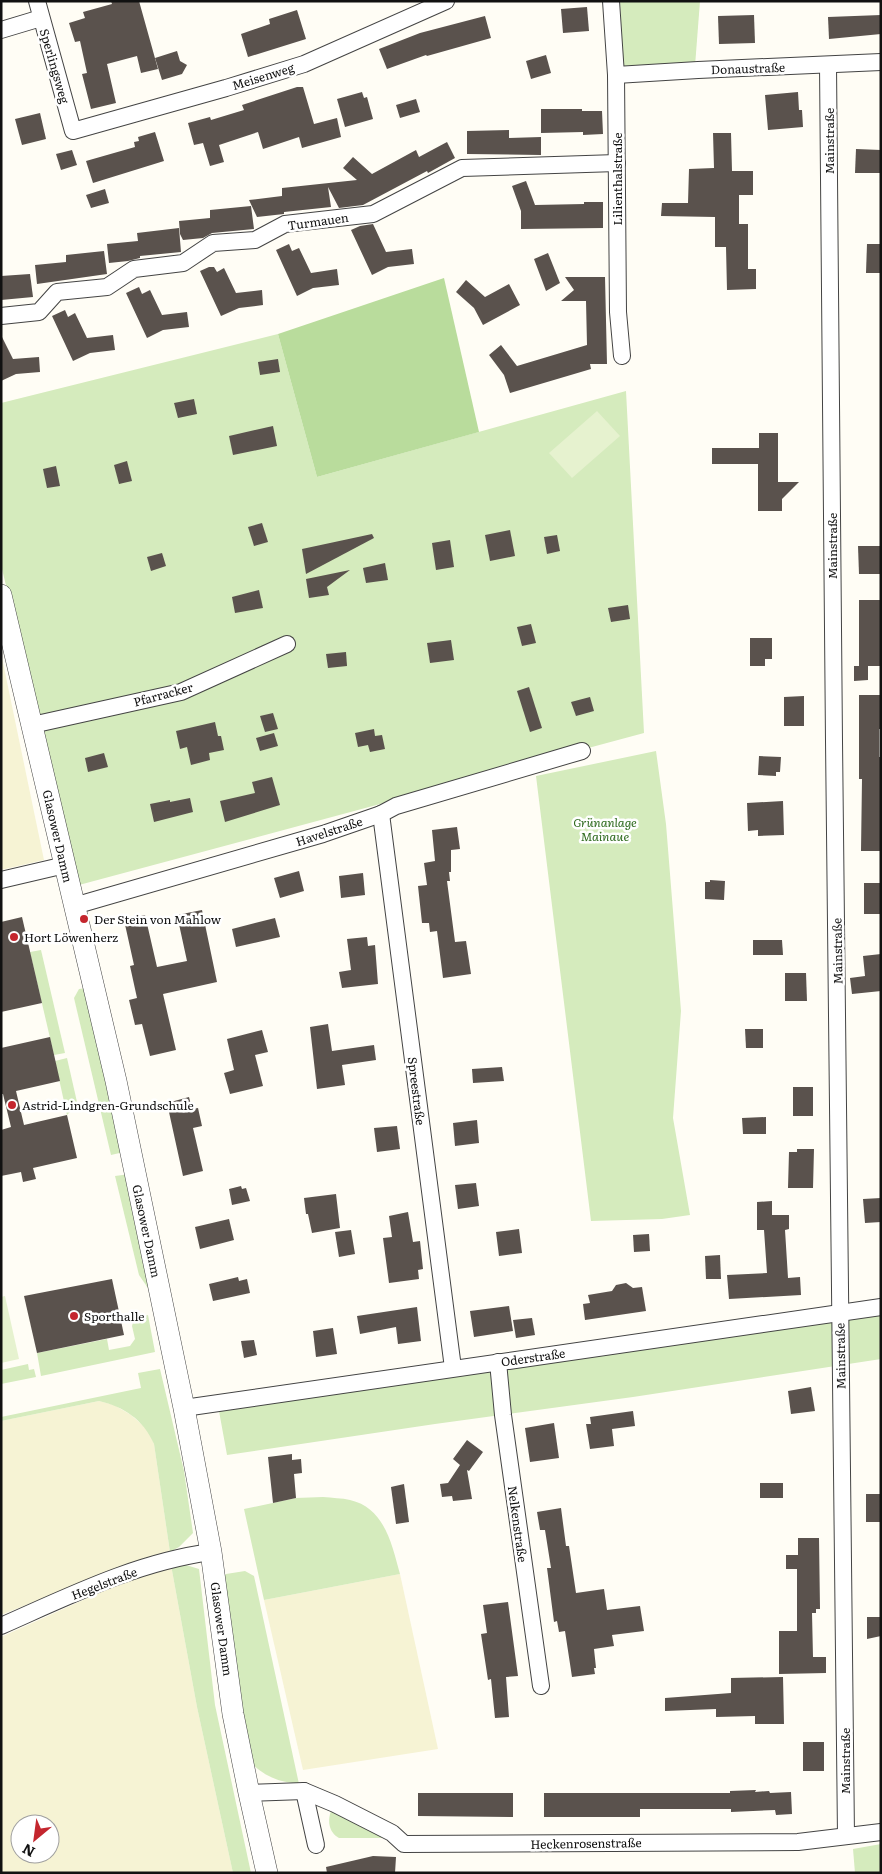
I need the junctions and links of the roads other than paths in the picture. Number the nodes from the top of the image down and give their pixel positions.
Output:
1 (37, 1) edge
2 (446, 1) edge
3 (611, 1) edge
4 (41, 18) junction
5 (1, 30) edge
6 (881, 62) edge
7 (828, 65) junction
8 (616, 75) junction
9 (73, 131) joint
10 (618, 164) junction
11 (1, 316) edge
12 (622, 356) dead end
13 (1, 595) edge
14 (287, 644) dead end
15 (32, 725) junction
16 (582, 751) dead end
17 (381, 814) junction
18 (65, 865) junction
19 (1, 880) edge
20 (74, 906) junction
21 (881, 1307) edge
22 (840, 1312) junction
23 (498, 1362) junction
24 (452, 1368) junction
25 (184, 1408) junction
26 (212, 1552) junction
27 (1, 1626) edge
28 (541, 1686) dead end
29 (304, 1791) junction
30 (249, 1793) junction
31 (881, 1832) edge
32 (846, 1836) junction
33 (316, 1845) dead end
34 (267, 1873) edge

1 - 4 street, Sperlingsweg
2 - 9 street, Meisenweg
3 - 8 street, Lilienthalstraße
4 - 5 street
4 - 9 street, Sperlingsweg
6 - 7 street, Donaustraße
7 - 8 street, Donaustraße
7 - 22 street, Mainstraße
8 - 10 street, Lilienthalstraße
10 - 11 street, Turmauen
10 - 12 street, Lilienthalstraße
13 - 15 street, Glasower Damm
14 - 15 street, Pfarracker
15 - 18 street, Glasower Damm
16 - 17 street, Havelstraße
17 - 20 street, Havelstraße
17 - 24 street, Spreestraße
18 - 19 street
18 - 20 street, Glasower Damm
20 - 25 street, Glasower Damm
21 - 22 street, Oderstraße
22 - 23 street, Oderstraße
22 - 32 street, Mainstraße
23 - 24 street, Oderstraße
23 - 28 street, Nelkenstraße
24 - 25 street, Oderstraße
25 - 26 street, Glasower Damm
26 - 27 street, Hegelstraße
26 - 30 street, Glasower Damm
29 - 30 street, Heckenrosenstraße
29 - 32 street, Heckenrosenstraße
29 - 33 street
30 - 34 street, Glasower Damm
31 - 32 street, Heckenrosenstraße

